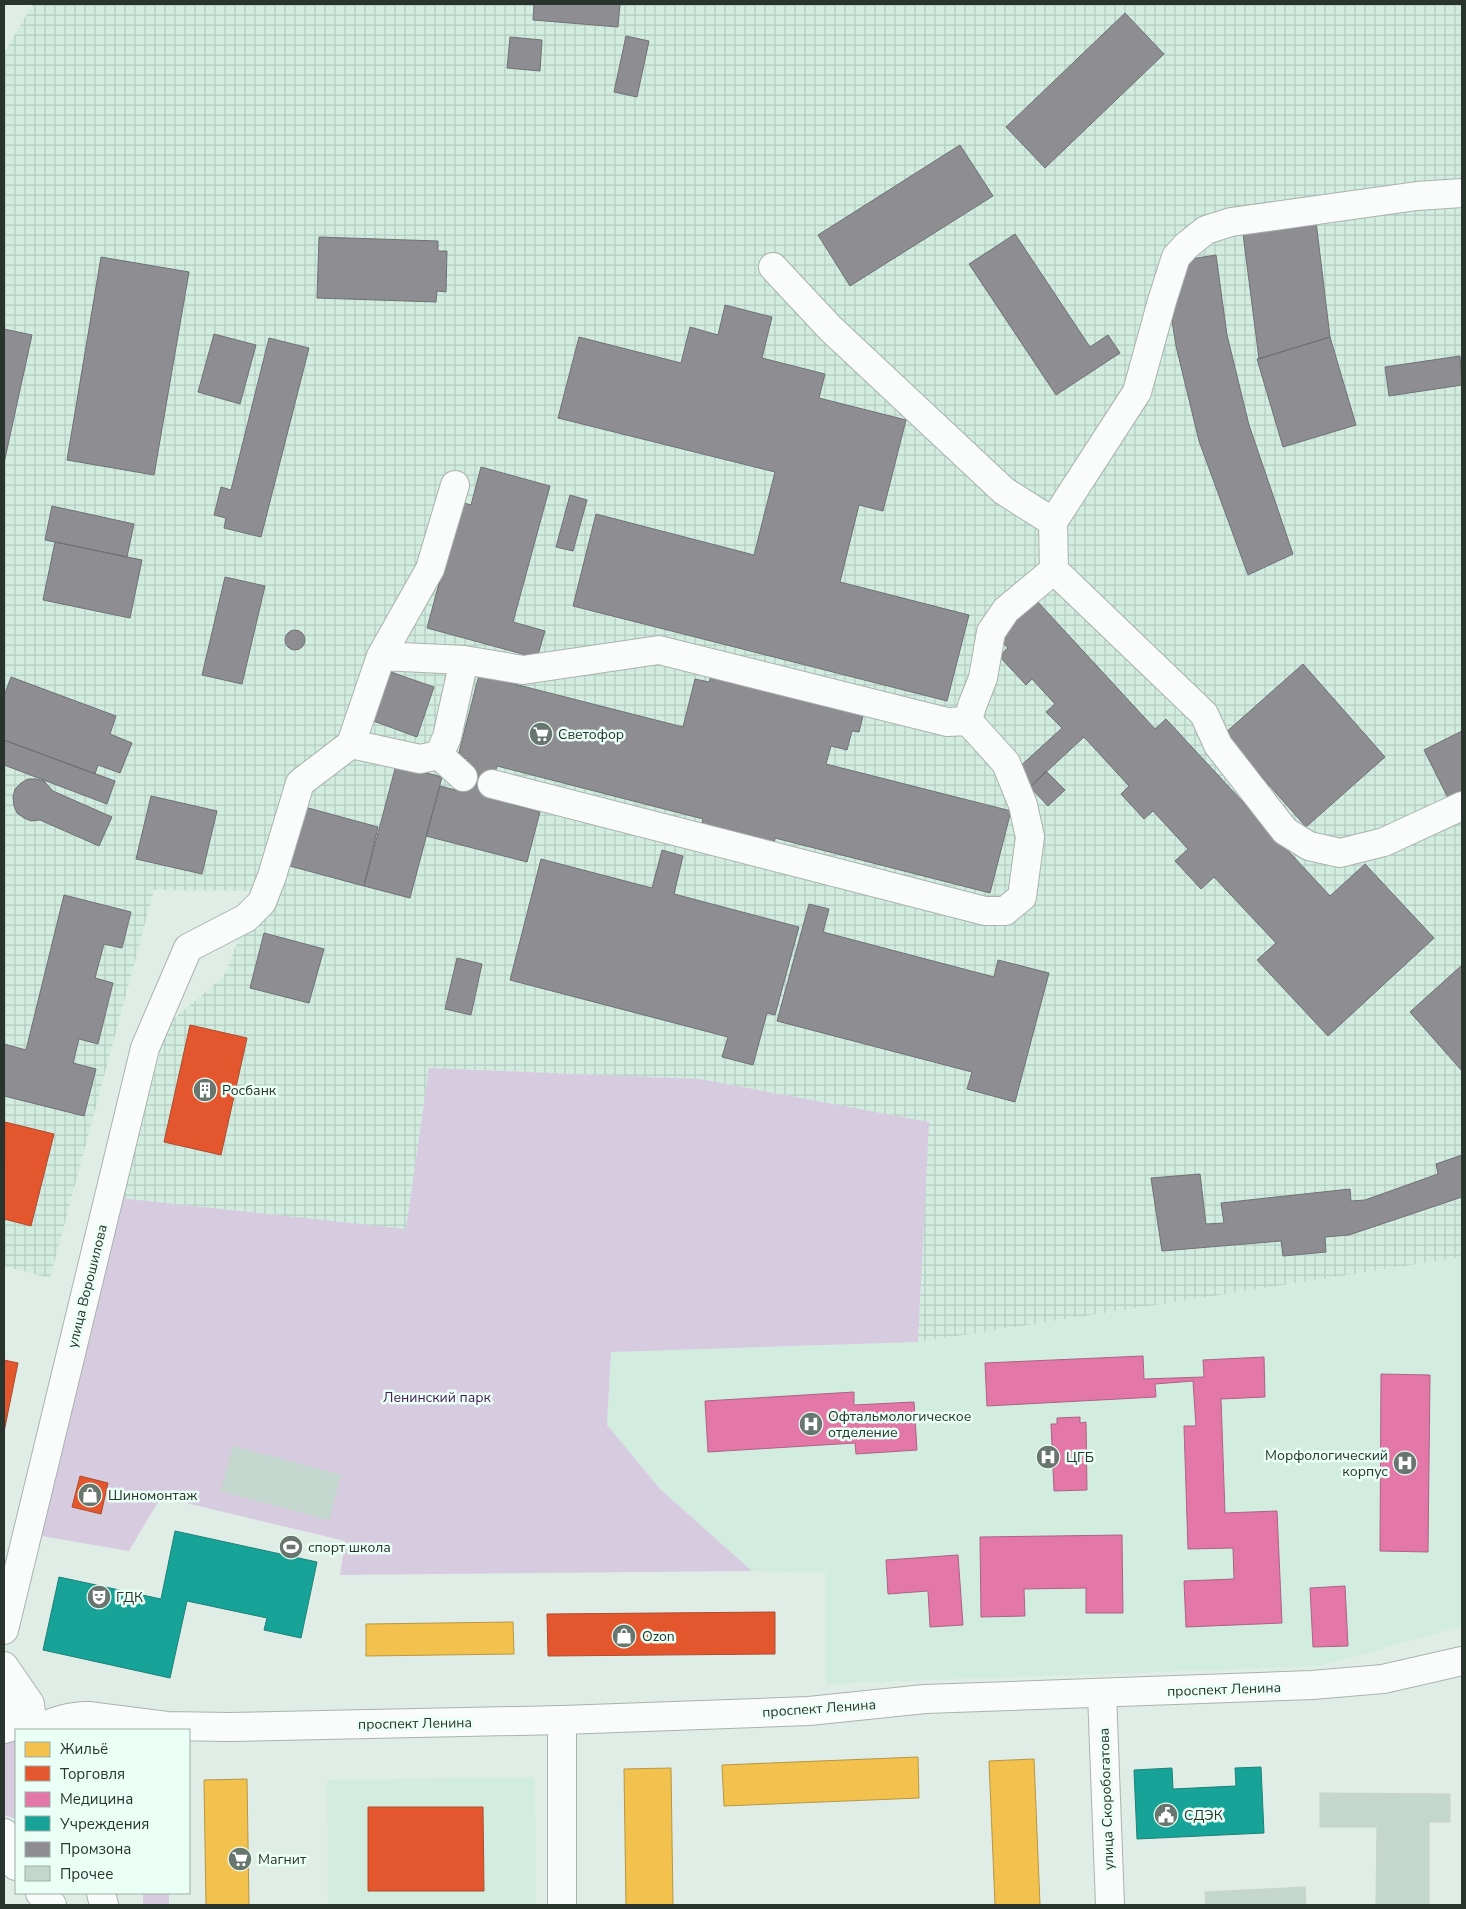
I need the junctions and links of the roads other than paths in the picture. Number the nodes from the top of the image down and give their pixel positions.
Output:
1 (1462, 193) edge
2 (773, 268) dead end
3 (456, 485) dead end
4 (1053, 522) junction
5 (1054, 570) junction
6 (381, 656) junction
7 (464, 660) junction
8 (968, 721) junction
9 (351, 744) junction
10 (439, 755) junction
11 (463, 777) dead end
12 (492, 784) dead end
13 (1462, 806) edge
14 (4, 1630) edge
15 (1462, 1661) edge
16 (4, 1666) edge
17 (1102, 1693) junction
18 (4, 1702) edge
19 (562, 1720) junction
20 (26, 1728) edge
21 (168, 1728) edge
22 (4, 1833) edge
23 (15, 1864) edge
24 (41, 1894) edge
25 (52, 1905) edge
26 (562, 1905) edge
27 (1110, 1905) edge

1 - 4 street
2 - 4 street
3 - 6 street
4 - 5 street
5 - 8 street
5 - 13 street
6 - 7 street
6 - 9 street
7 - 8 street
7 - 10 street
8 - 12 street
9 - 10 street
9 - 14 street, улица Ворошилова
10 - 11 street
15 - 17 street, проспект Ленина
16 - 20 street
17 - 19 street, проспект Ленина
17 - 27 street, улица Скоробогатова
18 - 20 street
19 - 21 street, проспект Ленина
19 - 26 street
20 - 21 street, проспект Ленина
22 - 23 street
24 - 25 street

